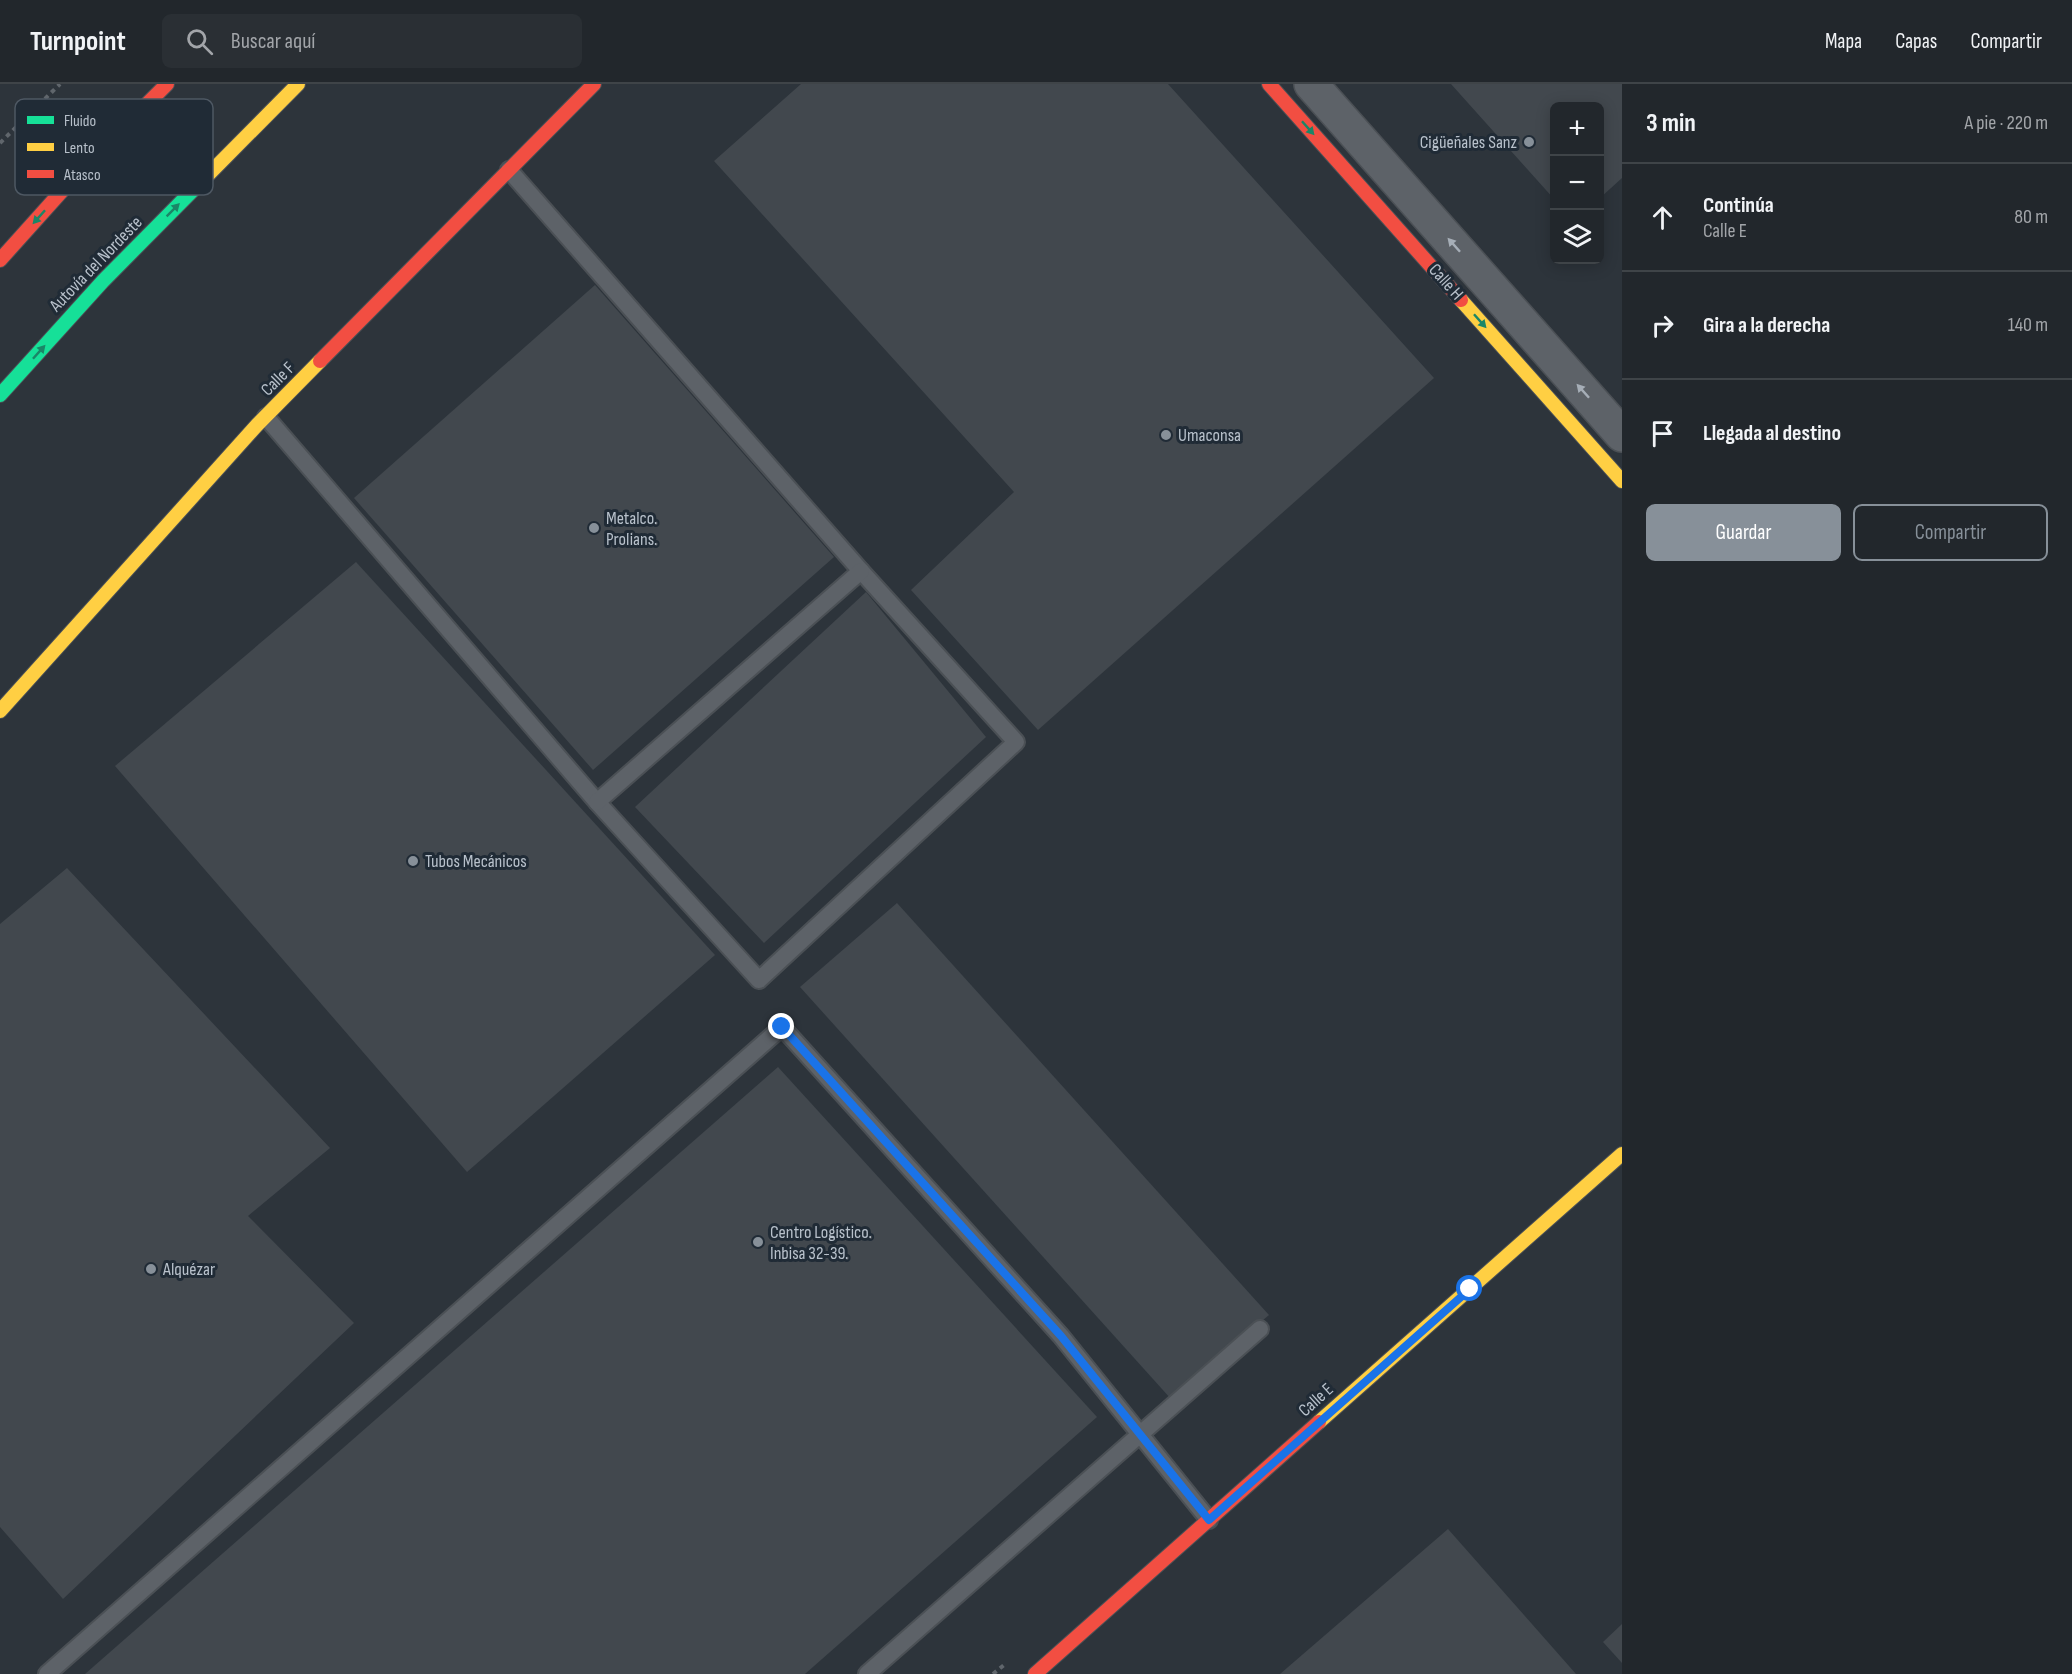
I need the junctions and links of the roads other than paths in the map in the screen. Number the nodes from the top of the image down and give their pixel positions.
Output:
1 (167, 84) edge
2 (298, 84) edge
3 (594, 84) edge
4 (1269, 84) edge
5 (1311, 84) edge
6 (152, 99) edge
7 (213, 170) edge
8 (509, 170) junction
9 (59, 195) edge
10 (188, 195) edge
11 (0, 260) edge
12 (0, 395) edge
13 (266, 417) junction
14 (1622, 435) edge
15 (1622, 481) edge
16 (861, 571) junction
17 (0, 711) edge
18 (597, 802) junction
19 (1622, 1154) edge
20 (1260, 1329) dead end
21 (1141, 1433) junction
22 (1209, 1520) junction
23 (47, 1674) edge
24 (867, 1674) edge
25 (1035, 1674) edge

1 -> 6 main road
7 -> 2 main road, Autovía del Nordeste
3 - 8 main road, Calle F
4 -> 15 main road, Calle H
14 -> 5 street, Calle H
8 - 13 main road, Calle F
8 - 16 lane
9 -> 11 main road
12 -> 10 main road, Autovía del Nordeste
13 - 17 main road, Calle F
13 - 18 lane
16 - 18 lane
16 - 18 lane
19 - 22 main road, Calle E
20 - 21 lane
21 - 22 lane
21 - 23 lane
21 - 24 lane
22 - 25 main road, Calle E

